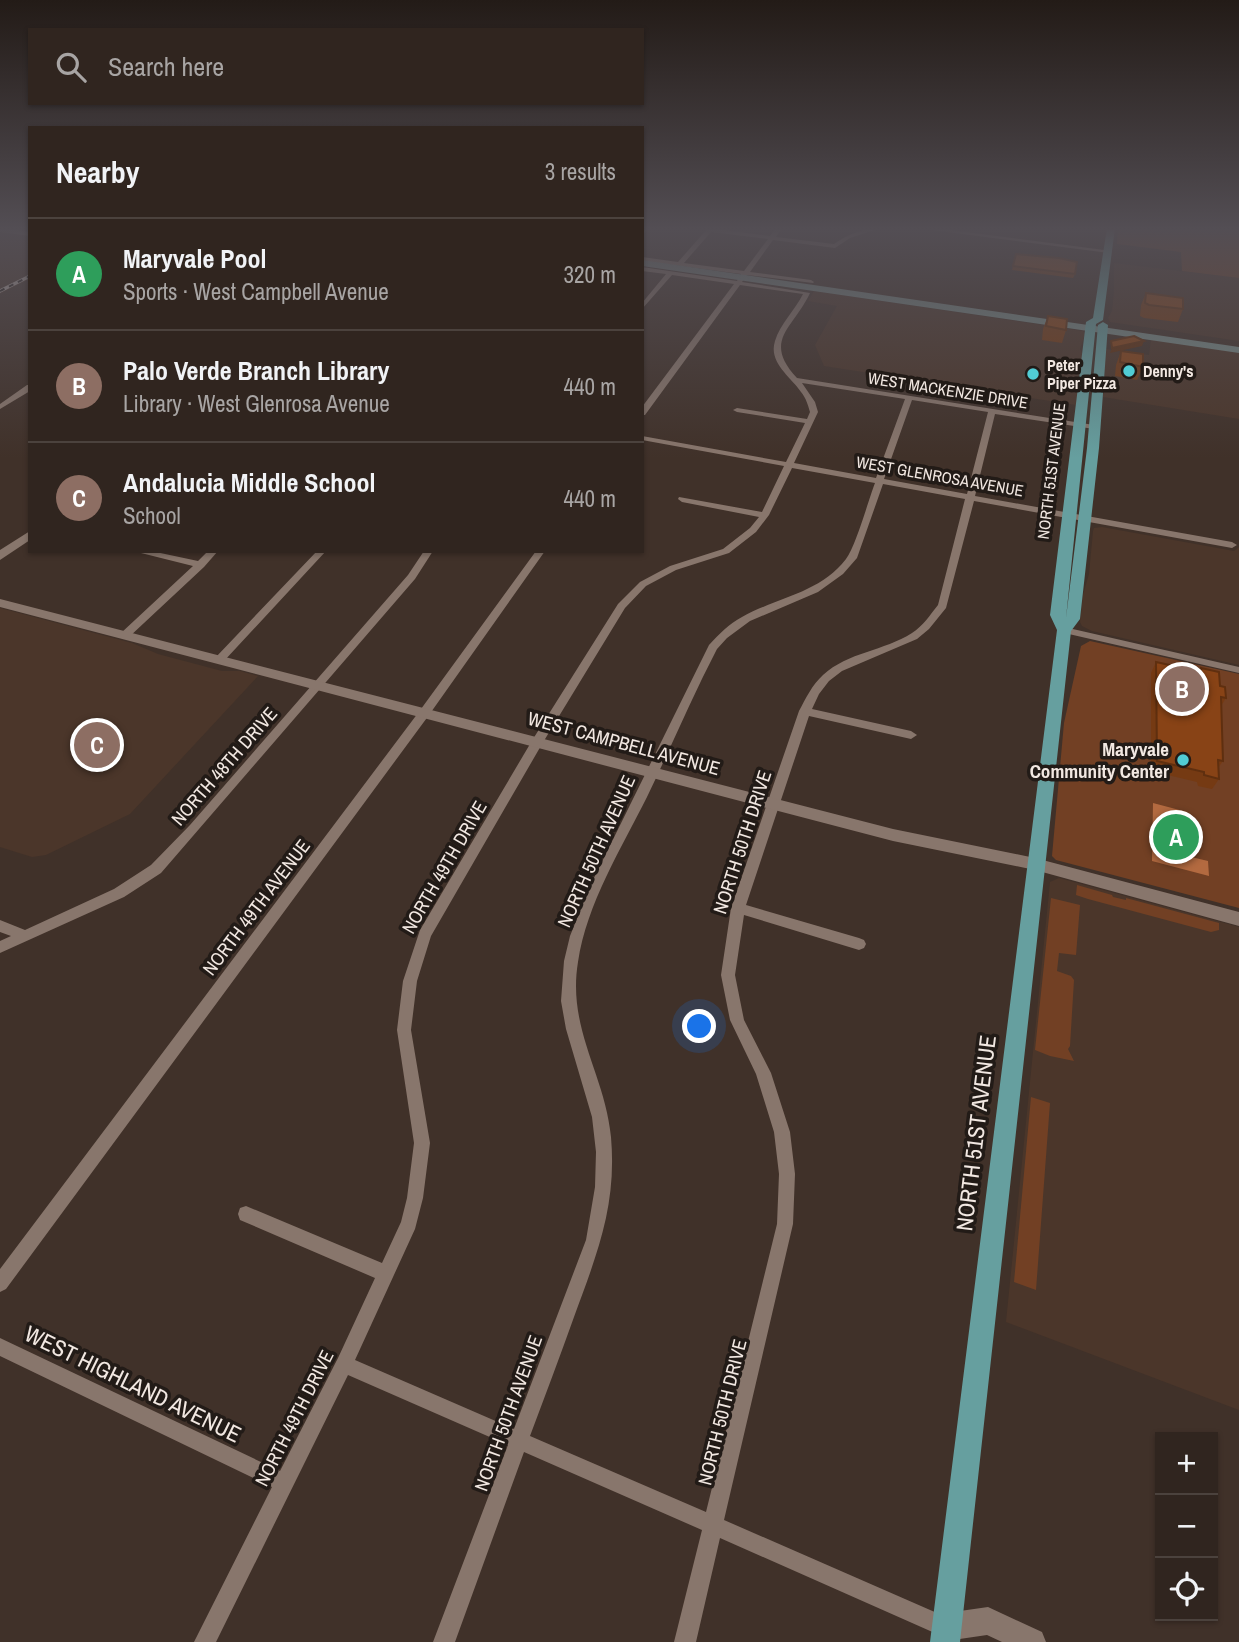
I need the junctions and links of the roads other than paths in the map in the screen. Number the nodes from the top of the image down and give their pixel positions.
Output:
1 (722, 305) edge
2 (799, 305) edge
3 (932, 305) edge
4 (1100, 305) edge
5 (1097, 325) junction
6 (1239, 344) edge
7 (1239, 349) edge
8 (798, 380) junction
9 (28, 388) edge
10 (909, 398) junction
11 (0, 407) edge
12 (644, 410) edge
13 (737, 410) dead end
14 (992, 411) junction
15 (810, 422) junction
16 (1079, 424) junction
17 (1094, 427) junction
18 (644, 438) edge
19 (790, 465) junction
20 (878, 481) junction
21 (970, 498) junction
22 (682, 499) dead end
23 (765, 515) junction
24 (1069, 516) junction
25 (1085, 518) junction
26 (28, 535) edge
27 (1232, 545) dead end
28 (146, 553) edge
29 (213, 553) edge
30 (320, 553) edge
31 (428, 553) edge
32 (540, 553) edge
33 (0, 556) edge
34 (201, 565) junction
35 (0, 603) edge
36 (1064, 630) junction
37 (125, 635) junction
38 (220, 659) junction
39 (1239, 670) edge
40 (317, 684) junction
41 (805, 710) junction
42 (425, 712) junction
43 (911, 735) dead end
44 (537, 742) junction
45 (653, 772) junction
46 (774, 804) junction
47 (1035, 864) junction
48 (738, 908) junction
49 (1239, 919) edge
50 (0, 926) edge
51 (27, 936) junction
52 (859, 944) dead end
53 (0, 947) edge
54 (246, 1214) dead end
55 (387, 1274) junction
56 (0, 1283) edge
57 (0, 1347) edge
58 (344, 1364) junction
59 (519, 1440) junction
60 (282, 1482) junction
61 (714, 1526) junction
62 (950, 1637) edge
63 (205, 1642) edge
64 (444, 1642) edge
65 (685, 1642) edge
66 (1032, 1642) edge

1 - 12 street
2 - 8 street
3 - 5 main road
4 - 5 main road, NORTH 51ST AVENUE
5 - 6 main road
5 - 7 main road
5 - 16 main road, NORTH 51ST AVENUE
5 - 17 main road, NORTH 51ST AVENUE
8 - 10 street, WEST MACKENZIE DRIVE
8 - 15 street
9 - 11 street
10 - 14 street, WEST MACKENZIE DRIVE
10 - 20 street, NORTH 50TH AVENUE
13 - 15 street
14 - 16 street, WEST MACKENZIE DRIVE
14 - 21 street, NORTH 50TH DRIVE
15 - 19 street, NORTH 49TH DRIVE
16 - 17 street, WEST MACKENZIE DRIVE
16 - 24 main road, NORTH 51ST AVENUE
17 - 25 main road, NORTH 51ST AVENUE
18 - 19 street, WEST GLENROSA AVENUE
19 - 20 street, WEST GLENROSA AVENUE
19 - 23 street, NORTH 49TH DRIVE
20 - 21 street, WEST GLENROSA AVENUE
20 - 45 street, NORTH 50TH AVENUE
21 - 24 street, WEST GLENROSA AVENUE
21 - 41 street, NORTH 50TH DRIVE
22 - 23 street
23 - 44 street, NORTH 49TH DRIVE
24 - 25 street, WEST GLENROSA AVENUE
24 - 36 main road, NORTH 51ST AVENUE
25 - 27 street, WEST GLENROSA AVENUE
25 - 36 main road, NORTH 51ST AVENUE
26 - 33 street
28 - 34 street
29 - 34 street
30 - 38 street
31 - 40 street, NORTH 48TH DRIVE
32 - 42 street, NORTH 49TH AVENUE
34 - 37 street
35 - 37 street, WEST CAMPBELL AVENUE
36 - 39 street
36 - 47 main road, NORTH 51ST AVENUE
37 - 38 street, WEST CAMPBELL AVENUE
38 - 40 street, WEST CAMPBELL AVENUE
40 - 42 street, WEST CAMPBELL AVENUE
40 - 51 street, NORTH 48TH DRIVE
41 - 43 street
41 - 46 street, NORTH 50TH DRIVE
42 - 44 street, WEST CAMPBELL AVENUE
42 - 56 street, NORTH 49TH AVENUE
44 - 45 street, WEST CAMPBELL AVENUE
44 - 55 street, NORTH 49TH DRIVE
45 - 46 street, WEST CAMPBELL AVENUE
45 - 59 street, NORTH 50TH AVENUE
46 - 47 street, WEST CAMPBELL AVENUE
46 - 48 street, NORTH 50TH DRIVE
47 - 49 street, WEST CAMPBELL AVENUE
47 - 62 main road, NORTH 51ST AVENUE
48 - 52 street
48 - 61 street, NORTH 50TH DRIVE
50 - 51 street
51 - 53 street, NORTH 48TH DRIVE
54 - 55 street
55 - 58 street, NORTH 49TH DRIVE
57 - 60 street, WEST HIGHLAND AVENUE
58 - 59 street
58 - 60 street, NORTH 49TH DRIVE
59 - 61 street
59 - 64 street, NORTH 50TH AVENUE
60 - 63 street, NORTH 49TH DRIVE
61 - 62 street
61 - 65 street, NORTH 50TH DRIVE
62 - 66 street

